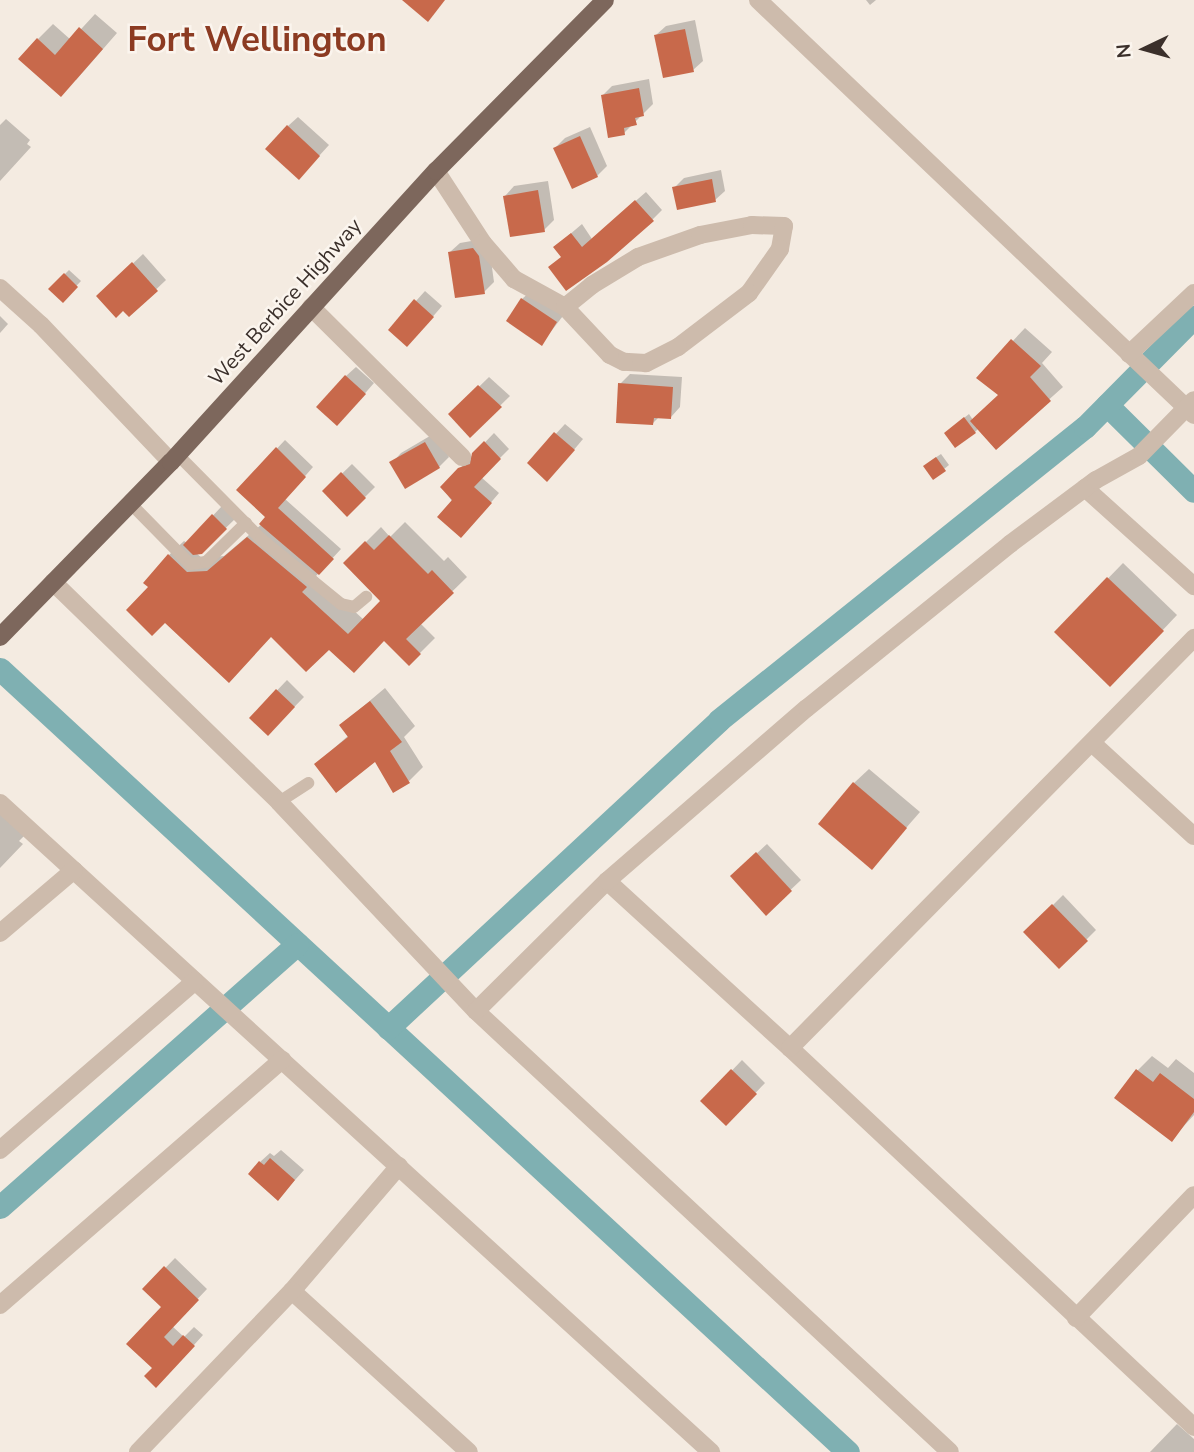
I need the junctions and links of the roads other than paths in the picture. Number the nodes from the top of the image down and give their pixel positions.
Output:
1 (606, 0) edge
2 (758, 0) edge
3 (436, 171) junction
4 (0, 288) edge
5 (1194, 293) edge
6 (311, 307) junction
7 (565, 307) junction
8 (1129, 354) junction
9 (1191, 408) edge
10 (462, 457) dead end
11 (174, 459) junction
12 (1085, 488) junction
13 (130, 503) junction
14 (246, 523) junction
15 (53, 582) junction
16 (1194, 586) edge
17 (366, 597) dead end
18 (1, 636) edge
19 (1194, 638) edge
20 (1092, 743) junction
21 (308, 783) dead end
22 (279, 802) junction
23 (0, 803) edge
24 (1194, 836) edge
25 (74, 870) junction
26 (607, 881) junction
27 (0, 933) edge
28 (195, 981) junction
29 (476, 1011) junction
30 (790, 1048) junction
31 (282, 1060) junction
32 (0, 1150) edge
33 (399, 1166) junction
34 (1194, 1195) edge
35 (292, 1291) junction
36 (0, 1305) edge
37 (1076, 1318) junction
38 (1194, 1427) edge
39 (138, 1452) edge
40 (469, 1452) edge
41 (711, 1452) edge
42 (950, 1452) edge

1 - 3 main road, West Berbice Highway
2 - 8 street
3 - 6 main road, West Berbice Highway
3 - 7 street
4 - 11 street
5 - 8 street
6 - 10 street
6 - 11 main road, West Berbice Highway
7 - 7 street
8 - 9 street
9 - 12 street
11 - 13 main road, West Berbice Highway
11 - 14 lane
12 - 16 street
12 - 26 street
13 - 14 lane
13 - 15 main road, West Berbice Highway
14 - 17 lane
15 - 18 main road, West Berbice Highway
15 - 22 street
19 - 20 street
20 - 24 street
20 - 30 street
21 - 22 lane
22 - 29 street
23 - 25 street
25 - 27 street
25 - 28 street
26 - 29 street
26 - 30 street
28 - 31 street
28 - 32 street
29 - 42 street
30 - 37 street
31 - 33 street
31 - 36 street
33 - 35 street
33 - 41 street
34 - 37 street
35 - 39 street
35 - 40 street
37 - 38 street

